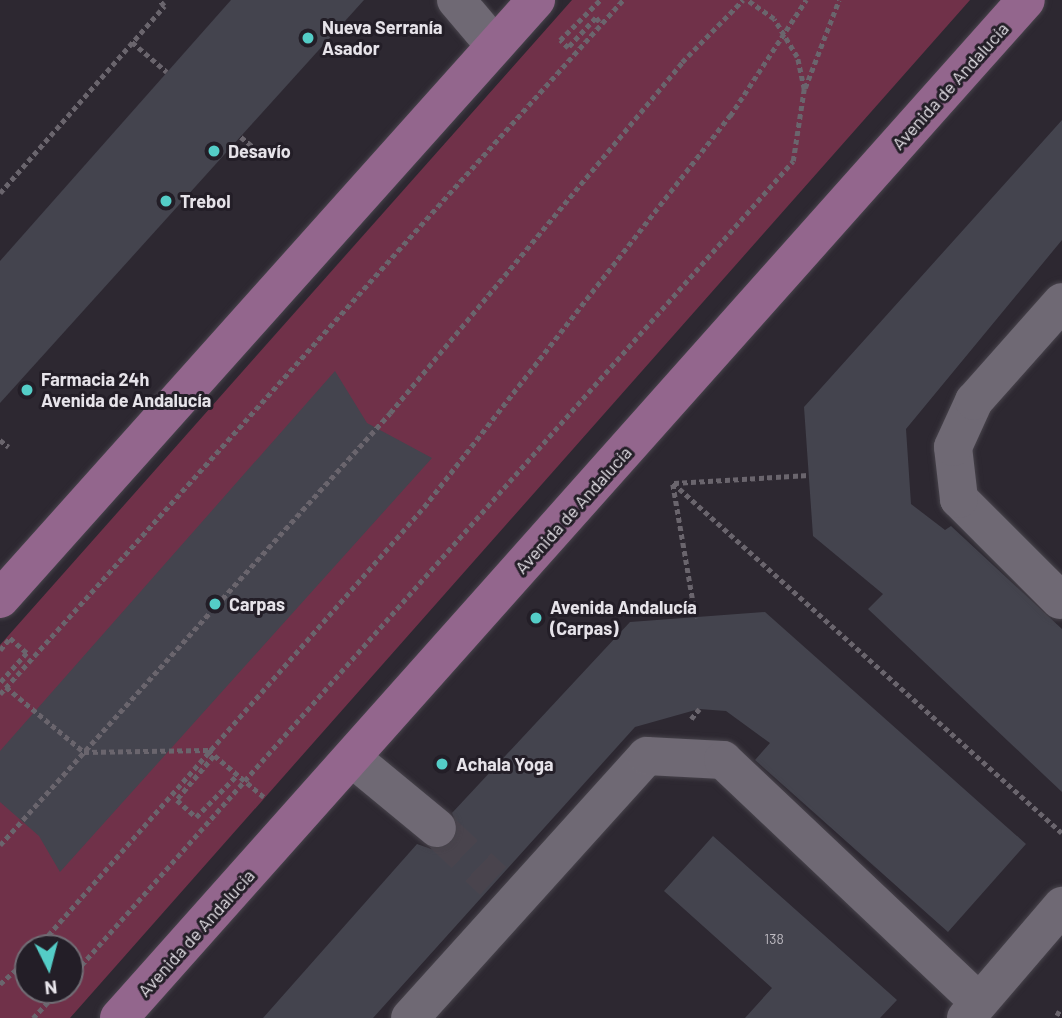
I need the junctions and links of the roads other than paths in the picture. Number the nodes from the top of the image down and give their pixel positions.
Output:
1 (456, 0) edge
2 (536, 0) edge
3 (1026, 0) edge
4 (495, 46) junction
5 (1062, 302) edge
6 (0, 599) edge
7 (1060, 600) dead end
8 (352, 758) junction
9 (437, 828) tunnel mouth
10 (1062, 906) edge
11 (973, 1010) edge
12 (119, 1018) edge
13 (410, 1018) edge

1 - 4 street
2 - 4 main road
3 - 8 main road, Avenida de Andalucía
4 - 6 main road
5 - 7 street
8 - 9 street
8 - 12 main road, Avenida de Andalucía
10 - 11 street
11 - 13 street

